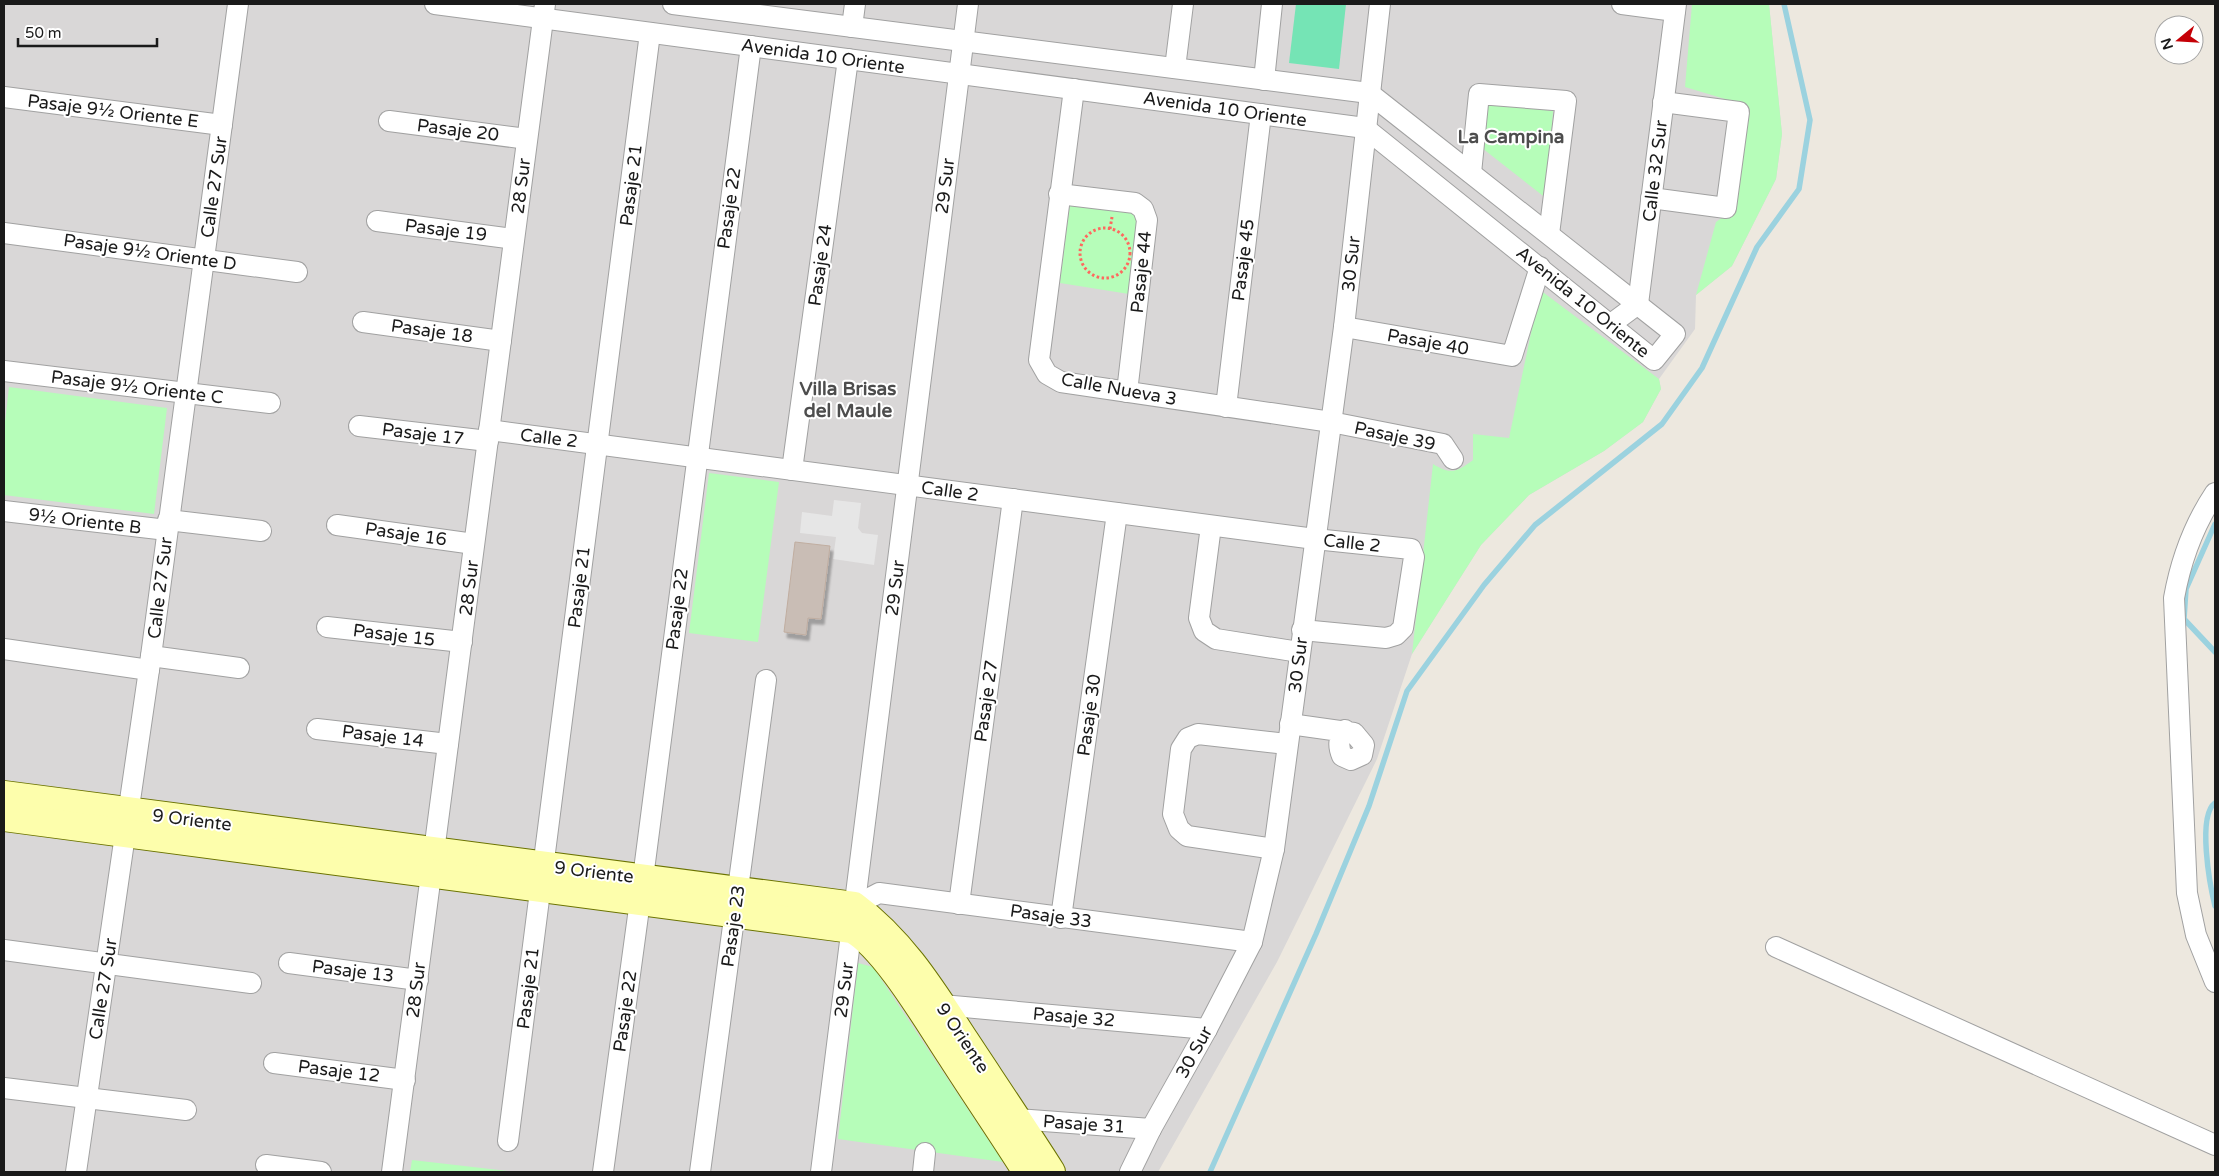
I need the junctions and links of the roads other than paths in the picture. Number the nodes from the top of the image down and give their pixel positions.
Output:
1 (238, 4) edge
2 (435, 4) edge
3 (674, 4) edge
4 (855, 4) edge
5 (968, 4) edge
6 (1183, 4) edge
7 (1272, 4) edge
8 (1380, 4) edge
9 (1622, 4) edge
10 (1675, 7) edge
11 (754, 9) edge
12 (544, 11) edge
13 (852, 27) junction
14 (650, 33) junction
15 (963, 41) junction
16 (751, 46) junction
17 (848, 59) junction
18 (1175, 68) junction
19 (959, 74) junction
20 (1264, 80) junction
21 (1074, 89) junction
22 (1369, 93) junction
23 (4, 97) edge
24 (1663, 102) junction
25 (1261, 114) junction
26 (389, 121) dead end
27 (222, 125) junction
28 (1365, 128) junction
29 (527, 139) junction
30 (1471, 173) junction
31 (1059, 194) junction
32 (1652, 198) junction
33 (377, 221) dead end
34 (4, 233) edge
35 (1549, 234) junction
36 (514, 239) junction
37 (204, 259) junction
38 (1540, 267) junction
39 (297, 272) dead end
40 (1638, 304) junction
41 (363, 322) dead end
42 (1611, 324) junction
43 (1344, 327) junction
44 (501, 341) junction
45 (4, 371) edge
46 (1128, 392) junction
47 (185, 394) junction
48 (270, 403) dead end
49 (1226, 407) junction
50 (1330, 422) junction
51 (359, 426) dead end
52 (488, 436) junction
53 (598, 444) junction
54 (696, 457) junction
55 (1453, 459) dead end
56 (792, 470) junction
57 (907, 485) junction
58 (2215, 493) edge
59 (1013, 499) junction
60 (4, 511) edge
61 (1117, 513) junction
62 (168, 525) junction
63 (338, 525) dead end
64 (1212, 526) junction
65 (261, 531) dead end
66 (1314, 539) junction
67 (474, 544) junction
68 (327, 627) dead end
69 (1302, 630) junction
70 (462, 642) junction
71 (4, 649) edge
72 (1300, 652) junction
73 (150, 663) junction
74 (239, 668) dead end
75 (766, 680) dead end
76 (1290, 724) junction
77 (317, 728) dead end
78 (1345, 730) dead end
79 (448, 744) junction
80 (1287, 744) junction
81 (4, 795) edge
82 (4, 817) edge
83 (127, 822) junction
84 (1274, 849) junction
85 (433, 863) junction
86 (542, 877) junction
87 (642, 890) junction
88 (736, 902) junction
89 (959, 904) junction
90 (853, 918) junction
91 (1060, 918) junction
92 (1252, 942) junction
93 (1776, 947) dead end
94 (4, 950) edge
95 (289, 963) dead end
96 (107, 964) junction
97 (418, 980) junction
98 (2215, 982) edge
99 (251, 983) dead end
100 (942, 1006) junction
101 (1207, 1030) junction
102 (274, 1063) dead end
103 (404, 1080) junction
104 (4, 1088) edge
105 (86, 1098) junction
106 (186, 1110) dead end
107 (1017, 1119) junction
108 (1151, 1129) junction
109 (508, 1140) dead end
110 (2215, 1145) edge
111 (266, 1165) dead end
112 (1023, 1169) edge
113 (76, 1172) edge
114 (321, 1172) edge
115 (392, 1172) edge
116 (603, 1172) edge
117 (700, 1172) edge
118 (821, 1172) edge
119 (1051, 1172) edge
120 (1130, 1172) edge

1 - 27 street, Calle 27 Sur
2 - 12 street, Avenida 10 Oriente
3 - 11 street, Avenida 10 Oriente
4 - 13 street
5 - 15 street, 29 Sur
6 - 18 street
7 - 20 street
8 - 22 street, 30 Sur
9 - 10 street
10 - 24 street, Calle 32 Sur
11 - 13 street, Avenida 10 Oriente
12 - 14 street, Avenida 10 Oriente
12 - 29 street, 28 Sur
13 - 15 street, Avenida 10 Oriente
14 - 16 street, Avenida 10 Oriente
14 - 53 street, Pasaje 21
15 - 18 street, Avenida 10 Oriente
15 - 19 street, 29 Sur
16 - 17 street, Avenida 10 Oriente
16 - 54 street, Pasaje 22
17 - 19 street, Avenida 10 Oriente
17 - 56 street, Pasaje 24
18 - 20 street, Avenida 10 Oriente
19 - 21 street, Avenida 10 Oriente
19 - 57 street, 29 Sur
20 - 22 street, Avenida 10 Oriente
21 - 25 street, Avenida 10 Oriente
21 - 31 street, Calle Nueva 3
22 - 28 street, 30 Sur
22 - 30 street, Avenida 10 Oriente
23 - 27 street, Pasaje 9½ Oriente E
24 - 32 street, Calle 32 Sur
24 - 32 street
25 - 28 street, Avenida 10 Oriente
25 - 49 street, Pasaje 45
26 - 29 street, Pasaje 20
27 - 37 street, Calle 27 Sur
28 - 38 street, Avenida 10 Oriente
28 - 43 street, 30 Sur
29 - 36 street, 28 Sur
30 - 35 street, Avenida 10 Oriente
30 - 35 street
31 - 46 street, Calle Nueva 3
31 - 46 street, Pasaje 44
32 - 40 street, Calle 32 Sur
33 - 36 street, Pasaje 19
34 - 37 street, Pasaje 9½ Oriente D
35 - 40 street, Avenida 10 Oriente
36 - 44 street, 28 Sur
37 - 39 street, Pasaje 9½ Oriente D
37 - 47 street, Calle 27 Sur
38 - 42 street, Avenida 10 Oriente
38 - 43 street, Pasaje 40
40 - 42 street
40 - 42 street, Avenida 10 Oriente
41 - 44 street, Pasaje 18
43 - 50 street, 30 Sur
44 - 52 street, 28 Sur
45 - 47 street, Pasaje 9½ Oriente C
46 - 49 street, Calle Nueva 3
47 - 48 street, Pasaje 9½ Oriente C
47 - 62 street, Calle 27 Sur
49 - 50 street, Calle Nueva 3
50 - 55 street, Pasaje 39
50 - 66 street, 30 Sur
51 - 52 street, Pasaje 17
52 - 53 street, Calle 2
52 - 67 street, 28 Sur
53 - 54 street, Calle 2
53 - 86 street, Pasaje 21
54 - 56 street, Calle 2
54 - 87 street, Pasaje 22
56 - 57 street, Calle 2
57 - 59 street, Calle 2
57 - 90 street, 29 Sur
58 - 98 street
59 - 61 street, Calle 2
59 - 89 street, Pasaje 27
60 - 62 street, 9½ Oriente B
61 - 64 street, Calle 2
61 - 91 street, Pasaje 30
62 - 65 street, 9½ Oriente B
62 - 73 street, Calle 27 Sur
63 - 67 street, Pasaje 16
64 - 66 street, Calle 2
64 - 72 street
66 - 69 street, 30 Sur
66 - 69 street, Calle 2
67 - 70 street, 28 Sur
68 - 70 street, Pasaje 15
69 - 72 street, 30 Sur
70 - 79 street, 28 Sur
71 - 73 street
72 - 76 street, 30 Sur
73 - 74 street
73 - 83 street, Calle 27 Sur
75 - 88 street, Pasaje 23
76 - 78 street
76 - 80 street, 30 Sur
77 - 79 street, Pasaje 14
79 - 85 street, 28 Sur
80 - 84 street, 30 Sur
80 - 84 street
81 - 83 street, 9 Oriente
82 - 83 street, 9 Oriente
83 - 85 street, 9 Oriente
83 - 96 street, Calle 27 Sur
84 - 92 street, 30 Sur
85 - 86 street, 9 Oriente
85 - 97 street, 28 Sur
86 - 87 street, 9 Oriente
86 - 109 street, Pasaje 21
87 - 88 street, 9 Oriente
87 - 116 street, Pasaje 22
88 - 90 street, 9 Oriente
88 - 117 street, Pasaje 23
89 - 90 street, Pasaje 33
89 - 91 street, Pasaje 33
90 - 100 street, 9 Oriente
90 - 112 street, 9 Oriente
90 - 118 street, 29 Sur
91 - 92 street, Pasaje 33
92 - 101 street, 30 Sur
93 - 110 street
94 - 96 street
95 - 97 street, Pasaje 13
96 - 99 street
96 - 105 street, Calle 27 Sur
97 - 103 street, 28 Sur
100 - 101 street, Pasaje 32
100 - 107 street, 9 Oriente
101 - 108 street, 30 Sur
102 - 103 street, Pasaje 12
103 - 115 street, 28 Sur
104 - 105 street
105 - 106 street
105 - 113 street, Calle 27 Sur
107 - 108 street, Pasaje 31
107 - 119 street, 9 Oriente
108 - 120 street, 30 Sur
111 - 114 street

